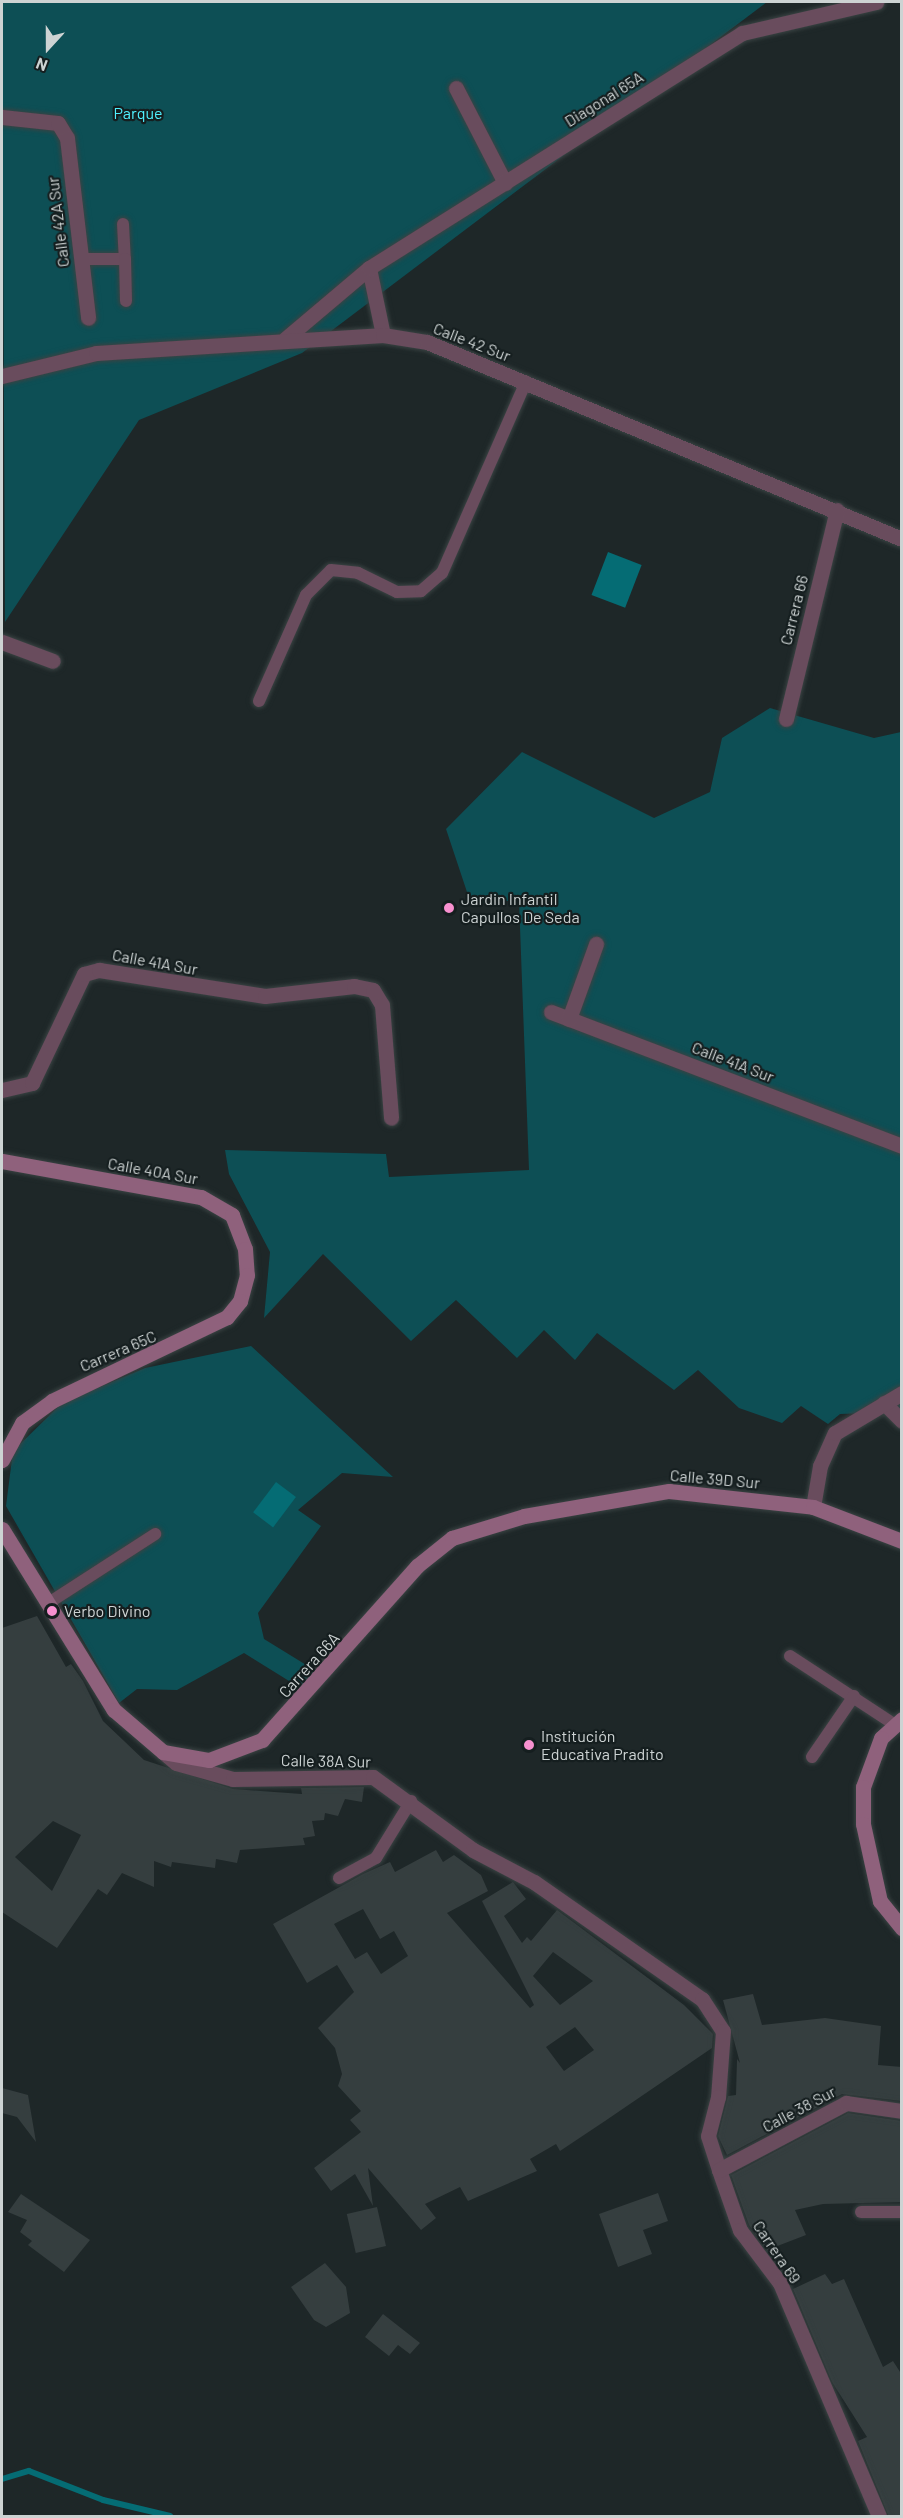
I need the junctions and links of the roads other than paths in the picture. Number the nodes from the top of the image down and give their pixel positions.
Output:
1 (876, 2) edge
2 (456, 88) dead end
3 (2, 117) edge
4 (505, 183) junction
5 (123, 224) dead end
6 (81, 260) junction
7 (125, 260) junction
8 (369, 268) junction
9 (126, 301) dead end
10 (88, 318) dead end
11 (383, 335) junction
12 (285, 339) junction
13 (2, 376) edge
14 (526, 382) junction
15 (837, 510) junction
16 (902, 539) edge
17 (2, 642) edge
18 (53, 661) dead end
19 (259, 700) dead end
20 (786, 719) dead end
21 (596, 944) dead end
22 (551, 1012) dead end
23 (570, 1019) junction
24 (2, 1090) edge
25 (391, 1118) dead end
26 (902, 1146) edge
27 (2, 1161) edge
28 (247, 1275) joint
29 (902, 1393) edge
30 (885, 1403) junction
31 (902, 1421) edge
32 (2, 1460) edge
33 (813, 1507) junction
34 (2, 1529) edge
35 (155, 1534) dead end
36 (452, 1538) joint
37 (902, 1541) edge
38 (48, 1604) junction
39 (790, 1656) dead end
40 (854, 1696) junction
41 (898, 1722) edge
42 (163, 1752) junction
43 (812, 1757) dead end
44 (411, 1801) junction
45 (339, 1878) dead end
46 (902, 1928) edge
47 (723, 2031) joint
48 (902, 2111) edge
49 (718, 2170) junction
50 (861, 2212) dead end
51 (902, 2212) edge
52 (879, 2517) edge

1 - 4 street, Diagonal 65A
2 - 4 street
3 - 6 street, Calle 42A Sur
4 - 8 street, Diagonal 65A
5 - 7 lane
6 - 7 lane
6 - 10 street, Calle 42A Sur
7 - 9 lane
8 - 11 street
8 - 12 street, Diagonal 65A
11 - 12 street, Calle 42 Sur
11 - 14 street, Calle 42 Sur
12 - 13 street, Calle 42 Sur
14 - 15 street, Calle 42 Sur
14 - 19 lane
15 - 16 street, Calle 42 Sur
15 - 20 street, Carrera 66
17 - 18 street
21 - 23 street
22 - 23 street, Calle 41A Sur
23 - 26 street, Calle 41A Sur
24 - 25 street, Calle 41A Sur
27 - 28 main road, Calle 40A Sur
28 - 32 main road, Carrera 65C
29 - 30 street
30 - 31 street
30 - 33 street
33 - 36 main road, Calle 39D Sur
33 - 37 main road, Calle 39D Sur
34 - 38 main road, Calle 38A Sur
35 - 38 lane
36 - 42 main road, Carrera 66A
38 - 42 main road, Calle 38A Sur
39 - 40 lane
40 - 41 lane
40 - 43 lane
41 - 46 main road
42 - 44 street, Calle 38A Sur
44 - 45 lane
44 - 47 street, Calle 38A Sur
47 - 49 street, Carrera 69
48 - 49 street, Calle 38 Sur
49 - 52 street, Carrera 69
50 - 51 lane

